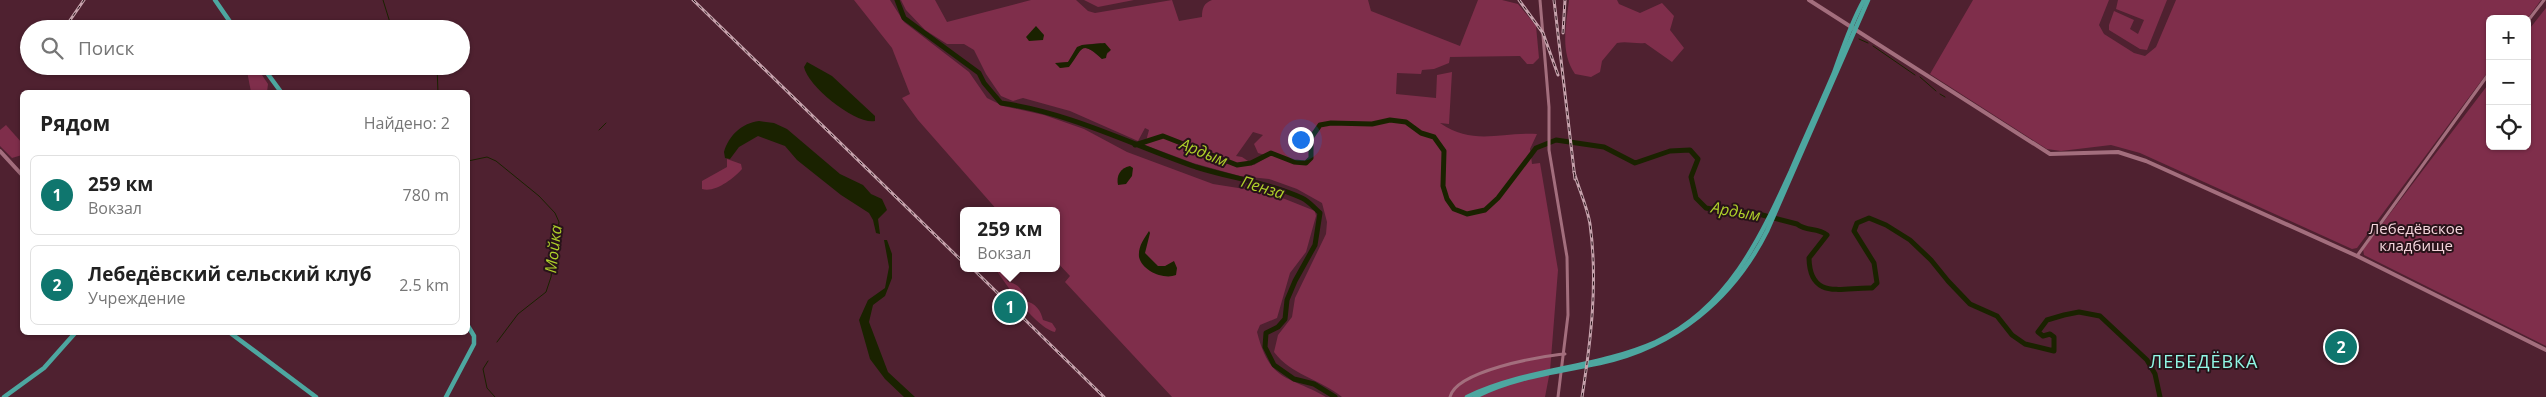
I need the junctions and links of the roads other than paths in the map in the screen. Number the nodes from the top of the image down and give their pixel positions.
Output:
1 (215, 0) edge
2 (1540, 0) edge
3 (1809, 0) edge
4 (1864, 0) edge
5 (1868, 0) edge
6 (2544, 0) edge
7 (2531, 17) edge
8 (229, 20) edge
9 (1853, 27) junction
10 (268, 75) edge
11 (2486, 78) edge
12 (277, 90) edge
13 (0, 151) edge
14 (20, 173) edge
15 (2357, 256) junction
16 (470, 329) edge
17 (73, 335) edge
18 (232, 335) edge
19 (2546, 350) edge
20 (1565, 354) junction
21 (1545, 372) junction
22 (1450, 396) edge
23 (4, 397) edge
24 (316, 397) edge
25 (446, 397) edge
26 (1467, 397) edge
27 (1474, 397) edge
28 (1558, 397) edge

1 - 8 main road
2 - 20 street
3 - 9 main road
4 - 9 main road
5 - 9 main road
6 - 7 street
9 - 15 main road
9 - 21 main road
10 - 12 main road
11 - 15 street
13 - 14 main road
15 - 19 main road
16 - 25 main road
17 - 23 main road
18 - 24 main road
20 - 22 street
20 - 28 street
21 - 26 main road
21 - 27 main road

